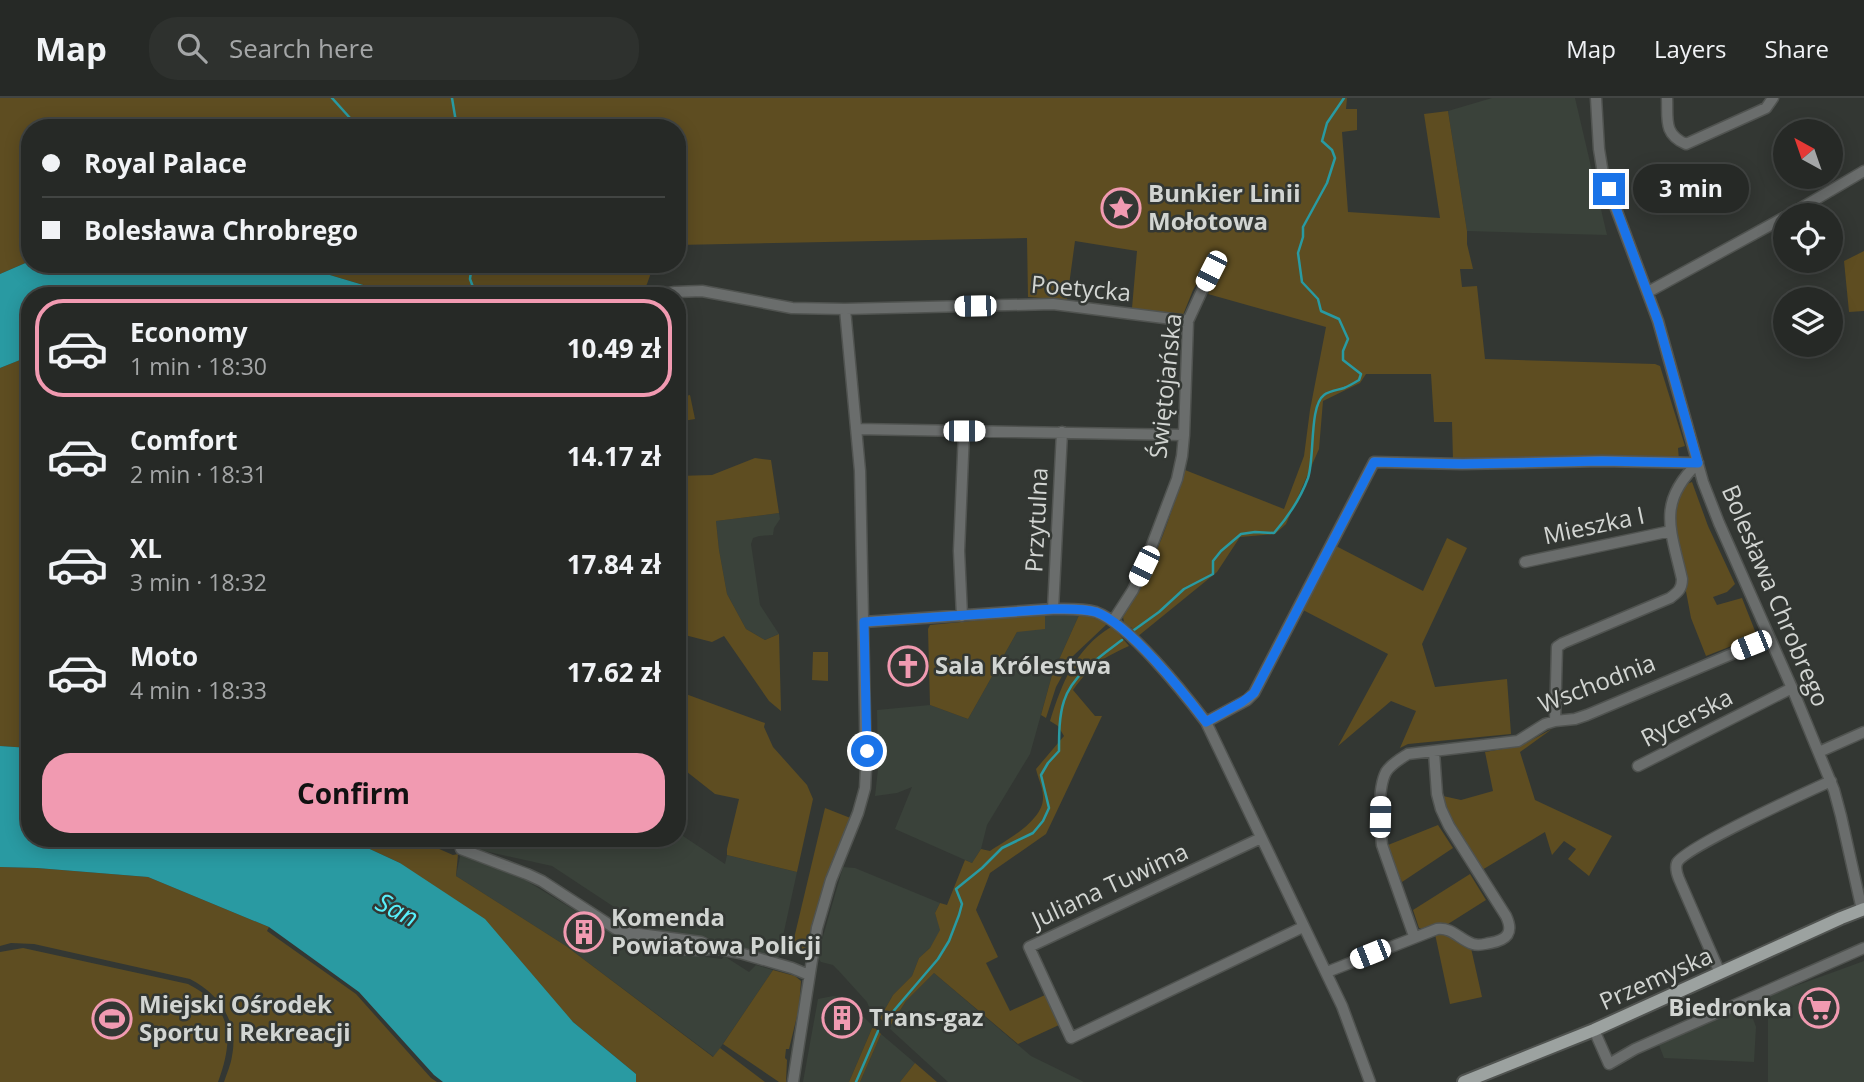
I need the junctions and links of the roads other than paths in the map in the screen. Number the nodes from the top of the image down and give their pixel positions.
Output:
1 (1596, 98) edge
2 (1667, 98) edge
3 (1773, 98) edge
4 (1864, 171) edge
5 (1809, 203) edge
6 (1773, 224) edge
7 (1211, 271) dead end
8 (1648, 292) junction
9 (686, 293) edge
10 (845, 309) junction
11 (1188, 321) junction
12 (857, 429) junction
13 (964, 431) junction
14 (1062, 432) junction
15 (1184, 435) junction
16 (1698, 463) junction
17 (1671, 531) junction
18 (1525, 562) dead end
19 (1053, 609) junction
20 (962, 616) junction
21 (1113, 621) junction
22 (864, 622) junction
23 (1770, 638) junction
24 (1792, 688) junction
25 (1555, 721) junction
26 (1206, 722) junction
27 (1864, 732) edge
28 (1434, 752) junction
29 (1819, 752) junction
30 (1639, 766) dead end
31 (1831, 781) junction
32 (1261, 838) junction
33 (461, 849) dead end
34 (1863, 909) edge
35 (1303, 927) junction
36 (1414, 936) junction
37 (1864, 948) edge
38 (1326, 972) junction
39 (1720, 973) junction
40 (809, 975) junction
41 (1594, 1030) junction
42 (793, 1082) edge
43 (1370, 1082) edge
44 (1464, 1082) edge

1 - 8 street, Bolesława Chrobrego
2 - 3 street
4 - 5 street
6 - 8 street
7 - 11 street, Świętojańska
8 - 16 street, Bolesława Chrobrego
9 - 10 street, Poetycka
10 - 11 street, Poetycka
10 - 12 street
11 - 15 street, Świętojańska
12 - 13 street
12 - 22 street
13 - 14 street
13 - 20 street
14 - 15 street
14 - 19 street, Przytulna
15 - 21 street, Świętojańska
16 - 17 street
16 - 23 street, Bolesława Chrobrego
16 - 26 street
17 - 18 street, Mieszka I
17 - 25 street
19 - 20 street
19 - 21 street
20 - 22 street
21 - 26 street
22 - 40 street
23 - 24 street, Bolesława Chrobrego
23 - 25 street, Wschodnia
24 - 29 street, Bolesława Chrobrego
24 - 30 street, Rycerska
25 - 28 street, Wschodnia
26 - 32 street
27 - 29 street
28 - 36 street, Wschodnia
28 - 36 street
29 - 31 street, Bolesława Chrobrego
31 - 34 street, Bolesława Chrobrego
31 - 39 street
32 - 35 street
32 - 35 street, Juliana Tuwima
33 - 40 street
34 - 39 main road, Przemyska
35 - 38 street
36 - 38 street
37 - 41 street
38 - 43 street
39 - 41 main road, Przemyska
40 - 42 street
41 - 44 main road, Przemyska

